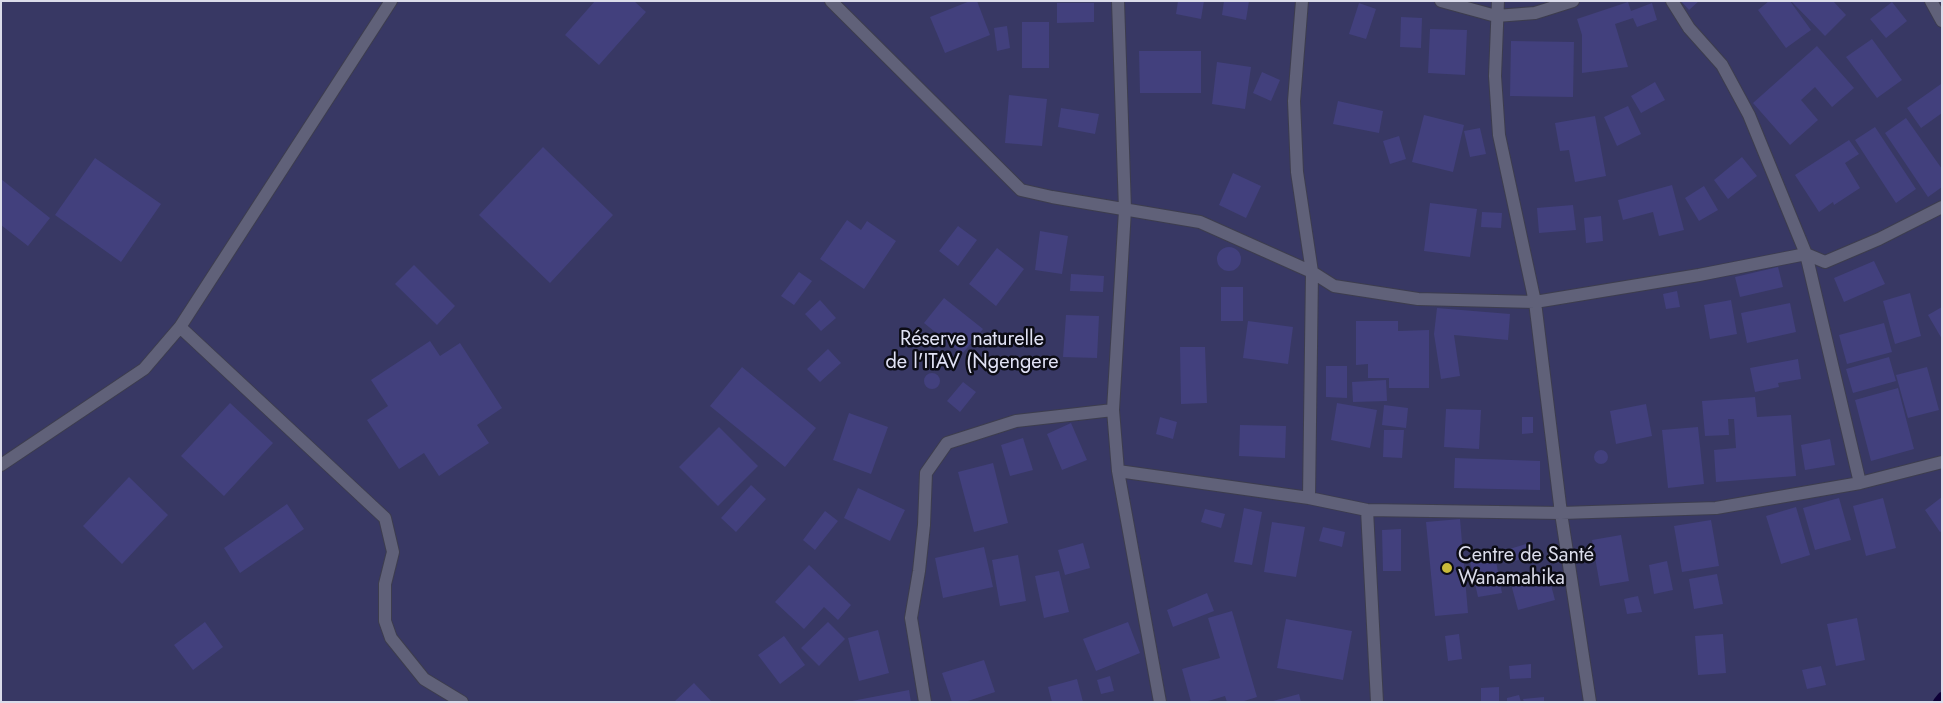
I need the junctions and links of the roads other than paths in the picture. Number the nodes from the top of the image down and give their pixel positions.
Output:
1 (391, 1) edge
2 (831, 1) edge
3 (1118, 1) edge
4 (1302, 1) edge
5 (1441, 1) edge
6 (1498, 1) edge
7 (1573, 1) edge
8 (1672, 1) edge
9 (1931, 1) edge
10 (1496, 16) junction
11 (1942, 22) edge
12 (1942, 207) edge
13 (1125, 210) junction
14 (1806, 254) junction
15 (1312, 272) junction
16 (1535, 302) junction
17 (180, 328) junction
18 (1113, 410) junction
19 (1942, 462) edge
20 (1, 465) edge
21 (1118, 471) junction
22 (1860, 483) junction
23 (1309, 498) junction
24 (1367, 510) junction
25 (1561, 513) junction
26 (462, 702) edge
27 (925, 702) edge
28 (1160, 702) edge
29 (1377, 702) edge
30 (1590, 702) edge

1 - 17 street
2 - 13 street
3 - 13 street
4 - 15 street
5 - 10 street
6 - 10 street
7 - 10 street
8 - 14 street
9 - 11 street
10 - 16 street
12 - 14 street
13 - 15 street
13 - 18 street
14 - 16 street
14 - 22 street
15 - 16 street
15 - 23 street
16 - 25 street
17 - 20 street
17 - 26 street
18 - 21 street
18 - 27 street
19 - 22 street
21 - 23 street
21 - 28 street
22 - 25 street
23 - 24 street
24 - 25 street
24 - 29 street
25 - 30 street

